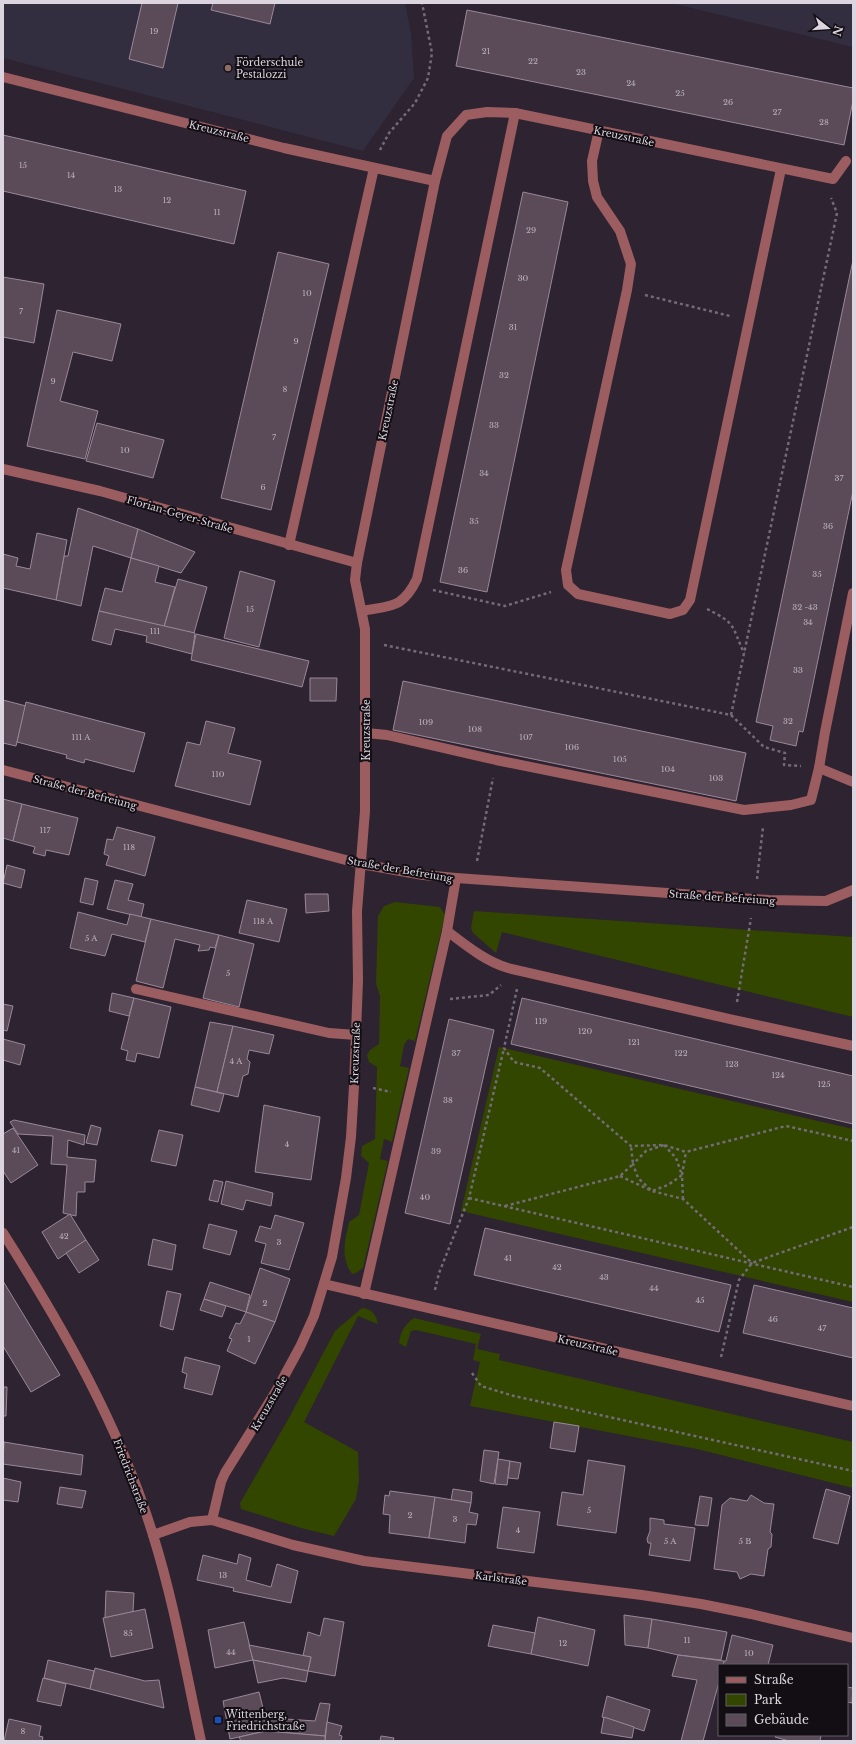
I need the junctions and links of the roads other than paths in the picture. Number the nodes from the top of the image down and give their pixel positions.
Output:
1 (3, 77) edge
2 (516, 113) junction
3 (599, 130) junction
4 (846, 161) dead end
5 (374, 168) junction
6 (781, 169) junction
7 (435, 181) junction
8 (3, 469) edge
9 (289, 545) junction
10 (357, 563) junction
11 (853, 593) edge
12 (362, 611) junction
13 (366, 733) junction
14 (819, 768) junction
15 (3, 770) edge
16 (853, 782) edge
17 (361, 864) junction
18 (456, 878) junction
19 (853, 890) edge
20 (447, 931) junction
21 (136, 989) dead end
22 (356, 1035) junction
23 (853, 1046) edge
24 (3, 1233) edge
25 (324, 1284) junction
26 (364, 1294) junction
27 (853, 1406) edge
28 (212, 1520) junction
29 (153, 1535) junction
30 (853, 1638) edge
31 (201, 1741) edge

1 - 5 street, Kreuzstraße
2 - 3 street, Kreuzstraße
2 - 7 street, Kreuzstraße
2 - 12 street
3 - 6 street, Kreuzstraße
3 - 6 street
4 - 6 street, Kreuzstraße
5 - 7 street, Kreuzstraße
5 - 9 street
7 - 10 street, Kreuzstraße
8 - 9 street, Florian-Geyer-Straße
9 - 10 street, Florian-Geyer-Straße
10 - 12 street, Kreuzstraße
11 - 14 street
12 - 13 street, Kreuzstraße
13 - 14 street
13 - 17 street, Kreuzstraße
14 - 16 street
15 - 17 street, Straße der Befreiung
17 - 18 street, Straße der Befreiung
17 - 22 street, Kreuzstraße
18 - 19 street, Straße der Befreiung
18 - 20 street
20 - 23 street
20 - 26 street
21 - 22 street
22 - 25 street, Kreuzstraße
24 - 29 street, Friedrichstraße
25 - 26 street, Kreuzstraße
25 - 28 street, Kreuzstraße
26 - 27 street, Kreuzstraße
28 - 29 street, Karlstraße
28 - 30 street, Karlstraße
29 - 31 street, Friedrichstraße

